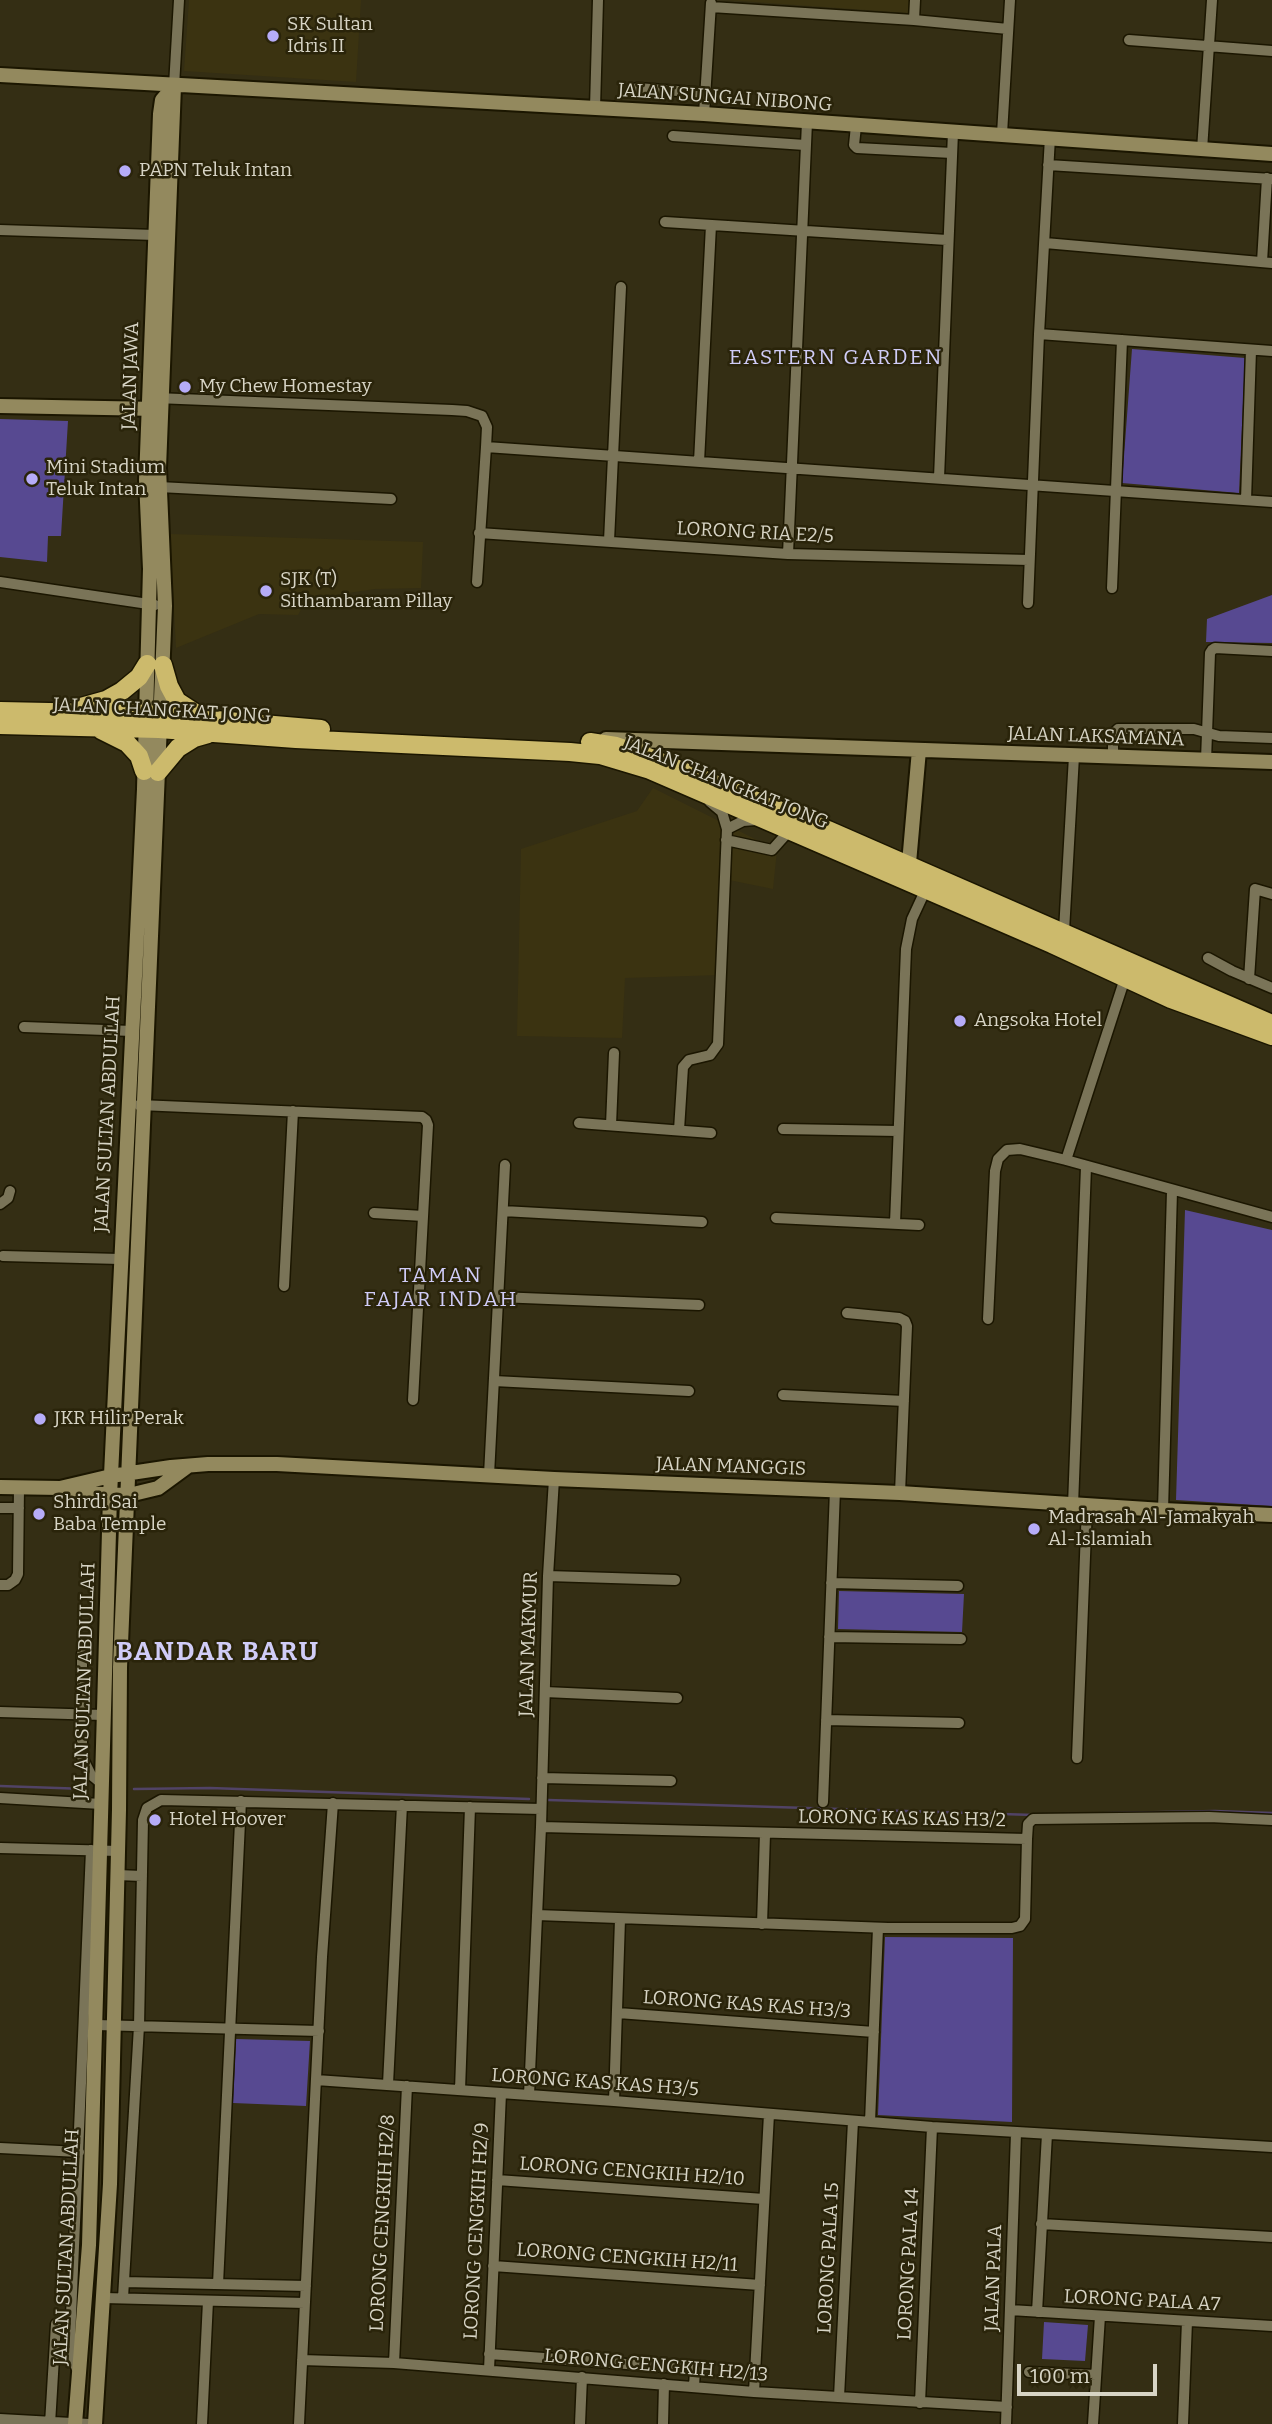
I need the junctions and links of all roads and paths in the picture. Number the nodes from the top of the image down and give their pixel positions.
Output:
1 (179, 0) edge
2 (598, 0) edge
3 (915, 0) edge
4 (1010, 0) edge
5 (1212, 0) edge
6 (711, 3) edge
7 (914, 20) junction
8 (1008, 29) junction
9 (1129, 40) dead end
10 (1210, 46) junction
11 (1272, 51) edge
12 (0, 75) edge
13 (130, 83) junction
14 (174, 86) junction
15 (209, 87) junction
16 (637, 88) dead end
17 (705, 93) junction
18 (167, 106) junction
19 (595, 108) junction
20 (704, 114) junction
21 (807, 122) junction
22 (856, 126) junction
23 (953, 132) junction
24 (1002, 134) junction
25 (673, 136) dead end
26 (1050, 137) junction
27 (806, 145) junction
28 (1202, 149) junction
29 (951, 153) junction
30 (1272, 154) edge
31 (1048, 164) junction
32 (1269, 178) edge
33 (665, 222) dead end
34 (711, 225) junction
35 (0, 230) edge
36 (801, 230) junction
37 (155, 235) junction
38 (947, 240) junction
39 (1045, 243) junction
40 (161, 259) junction
41 (1267, 262) edge
42 (621, 287) dead end
43 (1039, 334) junction
44 (1122, 340) junction
45 (1251, 350) junction
46 (1272, 351) edge
47 (154, 403) junction
48 (0, 406) edge
49 (486, 447) junction
50 (613, 456) junction
51 (699, 462) junction
52 (791, 469) junction
53 (939, 478) junction
54 (1033, 484) junction
55 (1115, 491) junction
56 (155, 494) junction
57 (391, 499) dead end
58 (1246, 500) junction
59 (1272, 502) edge
60 (479, 533) junction
61 (609, 541) junction
62 (788, 554) junction
63 (1030, 560) junction
64 (0, 582) edge
65 (477, 582) dead end
66 (1112, 588) dead end
67 (1028, 603) dead end
68 (149, 604) junction
69 (165, 606) junction
70 (1272, 651) edge
71 (155, 665) junction
72 (0, 711) edge
73 (53, 712) junction
74 (152, 721) junction
75 (0, 725) edge
76 (208, 726) junction
77 (94, 727) junction
78 (1206, 732) junction
79 (1272, 738) edge
80 (591, 742) junction
81 (919, 750) junction
82 (1074, 756) junction
83 (1113, 758) junction
84 (1206, 760) junction
85 (1272, 762) edge
86 (151, 771) junction
87 (699, 793) junction
88 (764, 820) junction
89 (828, 830) junction
90 (789, 831) junction
91 (726, 835) junction
92 (860, 861) junction
93 (909, 863) junction
94 (925, 891) junction
95 (1272, 894) edge
96 (1064, 931) junction
97 (1208, 958) dead end
98 (1140, 965) junction
99 (1125, 978) junction
100 (1249, 979) junction
101 (1272, 988) edge
102 (1171, 999) junction
103 (1272, 1024) edge
104 (24, 1027) dead end
105 (132, 1031) junction
106 (1272, 1036) edge
107 (614, 1053) dead end
108 (128, 1104) junction
109 (144, 1105) junction
110 (293, 1111) junction
111 (579, 1123) dead end
112 (611, 1125) junction
113 (783, 1129) dead end
114 (679, 1130) junction
115 (898, 1131) junction
116 (711, 1133) dead end
117 (1066, 1160) junction
118 (505, 1165) dead end
119 (1086, 1167) junction
120 (10, 1191) dead end
121 (1172, 1191) junction
122 (0, 1204) edge
123 (503, 1211) junction
124 (374, 1213) dead end
125 (423, 1216) junction
126 (1272, 1217) edge
127 (776, 1218) dead end
128 (702, 1222) dead end
129 (895, 1223) junction
130 (919, 1225) dead end
131 (3, 1256) dead end
132 (120, 1259) junction
133 (284, 1286) dead end
134 (498, 1297) junction
135 (699, 1305) dead end
136 (847, 1313) dead end
137 (988, 1319) dead end
138 (494, 1381) junction
139 (689, 1391) dead end
140 (783, 1395) dead end
141 (413, 1400) dead end
142 (904, 1401) junction
143 (188, 1466) junction
144 (130, 1473) junction
145 (489, 1475) junction
146 (111, 1476) junction
147 (554, 1479) junction
148 (0, 1487) edge
149 (19, 1488) junction
150 (60, 1488) junction
151 (835, 1490) junction
152 (900, 1493) junction
153 (129, 1495) junction
154 (110, 1496) junction
155 (1080, 1505) junction
156 (0, 1508) edge
157 (19, 1508) junction
158 (1163, 1510) junction
159 (1272, 1515) edge
160 (548, 1576) junction
161 (675, 1580) dead end
162 (831, 1583) junction
163 (0, 1585) edge
164 (958, 1586) dead end
165 (829, 1637) junction
166 (961, 1639) dead end
167 (82, 1654) dead end
168 (120, 1689) junction
169 (545, 1692) junction
170 (677, 1698) dead end
171 (0, 1712) edge
172 (80, 1714) junction
173 (103, 1715) junction
174 (825, 1720) junction
175 (959, 1723) dead end
176 (120, 1743) junction
177 (1077, 1758) dead end
178 (542, 1778) junction
179 (671, 1782) dead end
180 (102, 1784) junction
181 (0, 1798) edge
182 (241, 1801) junction
183 (823, 1802) dead end
184 (333, 1803) junction
185 (101, 1804) junction
186 (402, 1805) junction
187 (470, 1807) junction
188 (541, 1810) junction
189 (1272, 1820) edge
190 (541, 1827) junction
191 (765, 1834) junction
192 (1027, 1839) junction
193 (0, 1848) edge
194 (96, 1850) junction
195 (118, 1851) junction
196 (117, 1875) junction
197 (142, 1876) junction
198 (537, 1915) junction
199 (620, 1919) junction
200 (762, 1924) junction
201 (878, 1927) junction
202 (618, 2013) junction
203 (96, 2025) junction
204 (113, 2025) junction
205 (139, 2026) junction
206 (229, 2029) junction
207 (318, 2031) junction
208 (874, 2032) junction
209 (316, 2080) junction
210 (388, 2084) junction
211 (407, 2086) junction
212 (460, 2090) junction
213 (501, 2093) junction
214 (529, 2095) junction
215 (614, 2101) junction
216 (769, 2114) junction
217 (853, 2121) junction
218 (870, 2122) junction
219 (932, 2127) junction
220 (1016, 2133) junction
221 (1047, 2134) junction
222 (1272, 2147) edge
223 (0, 2148) edge
224 (79, 2152) junction
225 (497, 2180) junction
226 (110, 2184) junction
227 (130, 2184) junction
228 (764, 2199) junction
229 (1041, 2224) junction
230 (1272, 2236) edge
231 (493, 2266) junction
232 (124, 2282) junction
233 (218, 2284) junction
234 (760, 2285) junction
235 (306, 2286) junction
236 (104, 2298) junction
237 (123, 2298) junction
238 (208, 2301) junction
239 (305, 2303) junction
240 (1010, 2310) junction
241 (1037, 2312) junction
242 (1100, 2316) junction
243 (1187, 2321) junction
244 (56, 2324) dead end
245 (1272, 2326) edge
246 (489, 2354) junction
247 (302, 2360) junction
248 (394, 2362) junction
249 (598, 2362) junction
250 (489, 2370) junction
251 (1029, 2372) dead end
252 (80, 2373) junction
253 (1096, 2375) junction
254 (582, 2377) junction
255 (597, 2378) junction
256 (664, 2384) junction
257 (694, 2387) junction
258 (754, 2392) junction
259 (839, 2397) junction
260 (920, 2403) junction
261 (1007, 2407) junction
262 (0, 2419) edge
263 (50, 2423) edge
264 (80, 2424) edge
265 (95, 2424) edge
266 (202, 2424) edge
267 (299, 2424) edge
268 (580, 2424) edge
269 (663, 2424) edge
270 (1006, 2424) edge
271 (1093, 2424) edge
272 (1183, 2424) edge

1 - 14 street, JALAN JAWA
2 - 19 street
3 - 7 street
4 - 8 street
5 - 10 street
6 - 7 street
6 - 17 street
7 - 8 street
8 - 24 street
9 - 10 street
10 - 11 street
10 - 28 street
12 - 13 main road, JALAN SUNGAI NIBONG
13 - 14 main road, JALAN SUNGAI NIBONG
13 - 18 main road
14 - 15 main road, JALAN SUNGAI NIBONG
14 - 18 main road, JALAN JAWA
15 - 18 main road
15 - 19 main road, JALAN SUNGAI NIBONG
16 - 17 street
17 - 20 street
18 - 37 main road, JALAN JAWA
18 - 40 main road, JALAN JAWA
19 - 20 main road, JALAN SUNGAI NIBONG
20 - 21 main road, JALAN SUNGAI NIBONG
21 - 22 main road, JALAN SUNGAI NIBONG
21 - 27 street
22 - 23 main road, JALAN SUNGAI NIBONG
22 - 29 street
23 - 24 main road, JALAN SUNGAI NIBONG
23 - 29 street
24 - 26 main road, JALAN SUNGAI NIBONG
25 - 27 street
26 - 28 main road, JALAN SUNGAI NIBONG
26 - 31 street
27 - 36 street
28 - 30 main road, JALAN SUNGAI NIBONG
29 - 38 street
31 - 32 street
31 - 39 street
32 - 41 street
33 - 34 street
34 - 36 street
34 - 51 street
35 - 37 street
36 - 38 street
36 - 52 street
37 - 40 main road, JALAN JAWA
38 - 53 street
39 - 41 street
39 - 43 street
40 - 47 main road, JALAN JAWA
42 - 50 street
43 - 44 street
43 - 54 street
44 - 45 street
44 - 55 street
45 - 46 street
45 - 58 street
47 - 48 main road
47 - 49 street
47 - 56 main road, JALAN JAWA
49 - 50 street
49 - 60 street
50 - 51 street
50 - 61 street
51 - 52 street
52 - 53 street
52 - 62 street
53 - 54 street
54 - 55 street
54 - 63 street
55 - 58 street
55 - 66 street
56 - 57 street
56 - 68 main road, JALAN JAWA
56 - 69 main road, JALAN JAWA
58 - 59 street
60 - 61 street, LORONG RIA E2/5
60 - 65 street
61 - 62 street, LORONG RIA E2/5
62 - 63 street, LORONG RIA E2/5
63 - 67 street
64 - 68 street
68 - 69 street
68 - 71 main road, JALAN JAWA
69 - 71 main road, JALAN JAWA
70 - 78 street
71 - 73 highway
71 - 74 main road, JALAN JAWA
71 - 76 highway
72 - 73 highway, JALAN CHANGKAT JONG
73 - 74 highway, JALAN CHANGKAT JONG
74 - 76 highway, JALAN CHANGKAT JONG
74 - 77 highway, JALAN CHANGKAT JONG
74 - 86 main road, JALAN SULTAN ABDULLAH
75 - 77 highway, JALAN CHANGKAT JONG
76 - 80 highway, JALAN CHANGKAT JONG
76 - 86 highway
76 - 87 highway, JALAN CHANGKAT JONG
77 - 86 highway
78 - 79 street
78 - 83 street
78 - 84 street
80 - 81 main road, JALAN LAKSAMANA
80 - 89 highway, JALAN CHANGKAT JONG
81 - 82 main road, JALAN LAKSAMANA
81 - 93 main road
82 - 83 main road, JALAN LAKSAMANA
82 - 96 street
83 - 84 main road, JALAN LAKSAMANA
84 - 85 main road, JALAN LAKSAMANA
86 - 105 main road, JALAN SULTAN ABDULLAH
86 - 109 main road, JALAN SULTAN ABDULLAH
87 - 88 highway, JALAN CHANGKAT JONG
87 - 91 street
88 - 90 highway, JALAN CHANGKAT JONG
88 - 91 street
89 - 92 highway
89 - 93 highway, JALAN CHANGKAT JONG
90 - 91 street
90 - 92 highway, JALAN CHANGKAT JONG
91 - 114 street
92 - 94 highway, JALAN CHANGKAT JONG
93 - 96 highway, JALAN CHANGKAT JONG
94 - 99 highway, JALAN CHANGKAT JONG
94 - 115 street
95 - 100 street
96 - 98 highway, JALAN CHANGKAT JONG
97 - 100 street
98 - 102 highway
98 - 103 highway, JALAN CHANGKAT JONG
99 - 102 highway, JALAN CHANGKAT JONG
99 - 117 street
100 - 101 street
102 - 106 highway, JALAN CHANGKAT JONG
104 - 105 street
105 - 108 main road, JALAN SULTAN ABDULLAH
107 - 112 street
108 - 109 street
108 - 132 main road, JALAN SULTAN ABDULLAH
109 - 110 street
109 - 144 main road, JALAN SULTAN ABDULLAH
110 - 125 street
110 - 133 street
111 - 112 street
112 - 114 street
113 - 115 street
114 - 116 street
115 - 129 street
117 - 119 street
117 - 137 street
118 - 123 street
119 - 121 street
119 - 155 street
120 - 122 street
121 - 126 street
121 - 158 street
123 - 128 street
123 - 134 street
124 - 125 street
125 - 141 street
127 - 129 street
129 - 130 street
131 - 132 street
132 - 146 main road, JALAN SULTAN ABDULLAH
134 - 135 street
134 - 138 street
136 - 142 street
138 - 139 street
138 - 145 street
140 - 142 street
142 - 152 street
143 - 144 main road, JALAN MANGGIS
143 - 145 main road, JALAN MANGGIS
143 - 153 main road
144 - 146 main road, JALAN MANGGIS
144 - 153 main road, JALAN SULTAN ABDULLAH
145 - 147 main road, JALAN MANGGIS
146 - 150 main road, JALAN MANGGIS
146 - 154 main road, JALAN SULTAN ABDULLAH
147 - 151 main road, JALAN MANGGIS
147 - 160 street, JALAN MAKMUR
148 - 149 main road
149 - 150 main road
149 - 157 street
150 - 154 main road
151 - 152 main road, JALAN MANGGIS
151 - 162 street
152 - 155 main road, JALAN MANGGIS
153 - 154 main road
153 - 168 main road, JALAN SULTAN ABDULLAH
154 - 173 main road, JALAN SULTAN ABDULLAH
155 - 158 main road, JALAN MANGGIS
155 - 177 street
156 - 157 street
157 - 163 street
158 - 159 main road, JALAN MANGGIS
160 - 161 street
160 - 169 street, JALAN MAKMUR
162 - 164 street
162 - 165 street
165 - 166 street
165 - 174 street
167 - 172 street
168 - 173 main road
168 - 176 main road, JALAN SULTAN ABDULLAH
169 - 170 street
169 - 178 street, JALAN MAKMUR
171 - 172 street
172 - 173 street
172 - 180 street
173 - 176 main road
173 - 180 main road, JALAN SULTAN ABDULLAH
174 - 175 street
174 - 183 street
176 - 195 main road, JALAN SULTAN ABDULLAH
178 - 179 street
178 - 188 street, JALAN MAKMUR
180 - 185 main road, JALAN SULTAN ABDULLAH
181 - 185 street
182 - 184 street
182 - 197 street
182 - 206 street
184 - 186 street
184 - 207 street
185 - 194 main road, JALAN SULTAN ABDULLAH
186 - 187 street
186 - 210 street
187 - 188 street
187 - 212 street
188 - 190 street, JALAN MAKMUR
189 - 192 street
190 - 191 street, LORONG KAS KAS H3/2
190 - 198 street, JALAN MAKMUR
191 - 192 street, LORONG KAS KAS H3/2
191 - 200 street
192 - 201 street, LORONG KAS KAS H3/2
193 - 194 street
194 - 195 street
194 - 203 main road, JALAN SULTAN ABDULLAH
194 - 224 street
195 - 196 main road, JALAN SULTAN ABDULLAH
196 - 197 street
196 - 204 main road, JALAN SULTAN ABDULLAH
197 - 205 street
198 - 199 street, LORONG KAS KAS H3/2
198 - 214 street, JALAN MAKMUR
199 - 200 street, LORONG KAS KAS H3/2
199 - 202 street
200 - 201 street, LORONG KAS KAS H3/2
201 - 208 street
202 - 208 street, LORONG KAS KAS H3/3
202 - 215 street
203 - 204 street
203 - 252 main road, JALAN SULTAN ABDULLAH
204 - 205 street
204 - 226 main road, JALAN SULTAN ABDULLAH
205 - 206 street
205 - 227 street
206 - 207 street
206 - 233 street
207 - 209 street
208 - 218 street
209 - 210 street, LORONG KAS KAS H3/5
209 - 235 street
210 - 211 street, LORONG KAS KAS H3/5
211 - 212 street, LORONG KAS KAS H3/5
211 - 248 street, LORONG CENGKIH H2/8
212 - 213 street, LORONG KAS KAS H3/5
213 - 214 street, LORONG KAS KAS H3/5
213 - 225 street, LORONG CENGKIH H2/9
214 - 215 street, LORONG KAS KAS H3/5
215 - 216 street, LORONG KAS KAS H3/5
216 - 217 street, LORONG KAS KAS H3/5
216 - 228 street
217 - 218 street, LORONG KAS KAS H3/5
217 - 259 street, LORONG PALA 15
218 - 219 street, LORONG KAS KAS H3/5
219 - 220 street, LORONG KAS KAS H3/5
219 - 260 street, LORONG PALA 14
220 - 221 street, LORONG KAS KAS H3/5
220 - 240 street, JALAN PALA
221 - 222 street, LORONG KAS KAS H3/5
221 - 229 street
223 - 224 street
224 - 252 street
225 - 228 street, LORONG CENGKIH H2/10
225 - 231 street, LORONG CENGKIH H2/9
226 - 227 street
226 - 236 main road, JALAN SULTAN ABDULLAH
227 - 232 street
228 - 234 street
229 - 230 street
229 - 241 street
231 - 234 street, LORONG CENGKIH H2/11
231 - 246 street, LORONG CENGKIH H2/9
232 - 233 street
232 - 237 street
233 - 235 street
234 - 258 street
235 - 239 street
236 - 237 street
236 - 265 main road, JALAN SULTAN ABDULLAH
237 - 238 street
238 - 239 street
238 - 266 street
239 - 247 street
240 - 241 street, LORONG PALA A7
240 - 261 street, JALAN PALA
241 - 242 street, LORONG PALA A7
242 - 243 street, LORONG PALA A7
242 - 253 street
243 - 245 street, LORONG PALA A7
243 - 272 street
244 - 263 street
246 - 249 street
246 - 250 street, LORONG CENGKIH H2/9
247 - 248 street, LORONG CENGKIH H2/13
247 - 267 street
248 - 250 street, LORONG CENGKIH H2/13
249 - 255 street
249 - 257 street
250 - 254 street, LORONG CENGKIH H2/13
251 - 253 street
252 - 264 main road, JALAN SULTAN ABDULLAH
253 - 271 street
254 - 255 street, LORONG CENGKIH H2/13
254 - 268 street
255 - 256 street, LORONG CENGKIH H2/13
256 - 257 street, LORONG CENGKIH H2/13
256 - 269 street
257 - 258 street, LORONG CENGKIH H2/13
258 - 259 street, LORONG CENGKIH H2/13
259 - 260 street, LORONG CENGKIH H2/13
260 - 261 street, LORONG CENGKIH H2/13
261 - 270 street, JALAN PALA
262 - 263 street
263 - 264 street

